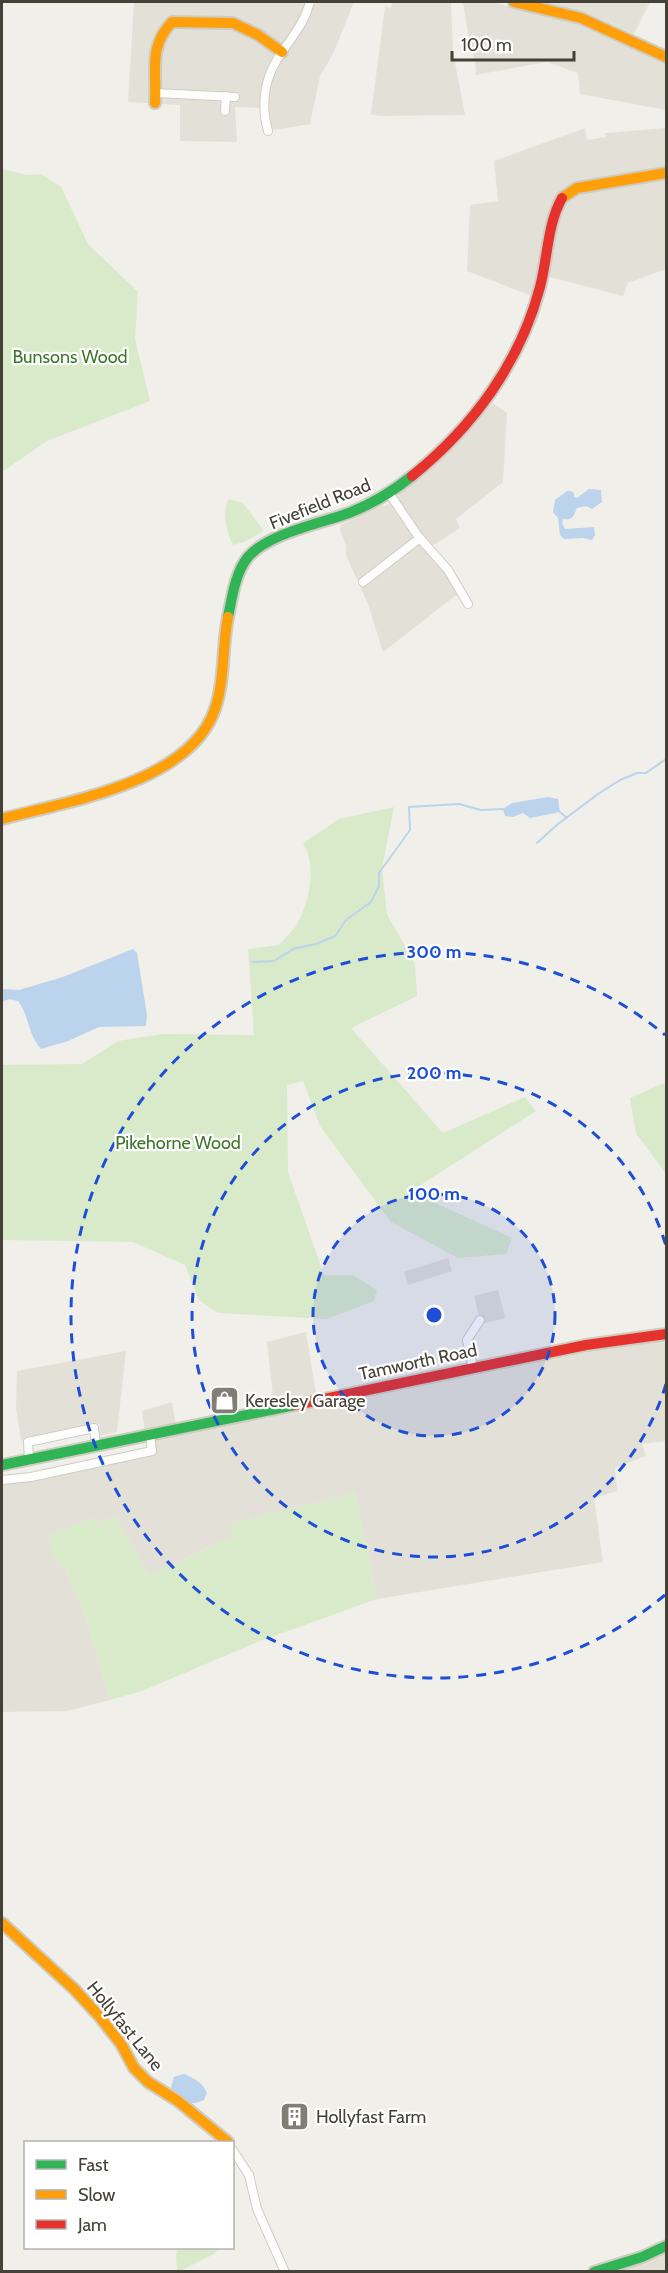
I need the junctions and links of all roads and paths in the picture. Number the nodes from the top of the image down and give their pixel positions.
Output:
1 (310, 2) edge
2 (514, 2) edge
3 (282, 52) junction
4 (666, 57) edge
5 (156, 98) joint
6 (225, 111) dead end
7 (268, 131) dead end
8 (666, 173) edge
9 (389, 493) junction
10 (420, 538) junction
11 (363, 582) dead end
12 (468, 604) dead end
13 (2, 819) edge
14 (480, 1320) dead end
15 (666, 1334) edge
16 (473, 1368) junction
17 (150, 1436) junction
18 (96, 1446) junction
19 (29, 1461) junction
20 (2, 1466) edge
21 (2, 1480) edge
22 (2, 1923) edge
23 (227, 2141) edge
24 (234, 2152) edge
25 (666, 2246) edge
26 (285, 2271) edge
27 (594, 2271) edge

1 - 3 street
2 - 4 street
3 - 5 street
3 - 7 street
5 - 6 street
8 - 9 street, Fivefield Road
9 - 10 street
9 - 13 street, Fivefield Road
10 - 11 street
10 - 12 street
14 - 16 street
15 - 16 street, Tamworth Road
16 - 17 street, Tamworth Road
17 - 18 street, Tamworth Road
17 - 21 street
18 - 19 street, Tamworth Road
18 - 19 street
19 - 20 street, Tamworth Road
22 - 23 street, Hollyfast Lane
24 - 26 street
25 - 27 street

